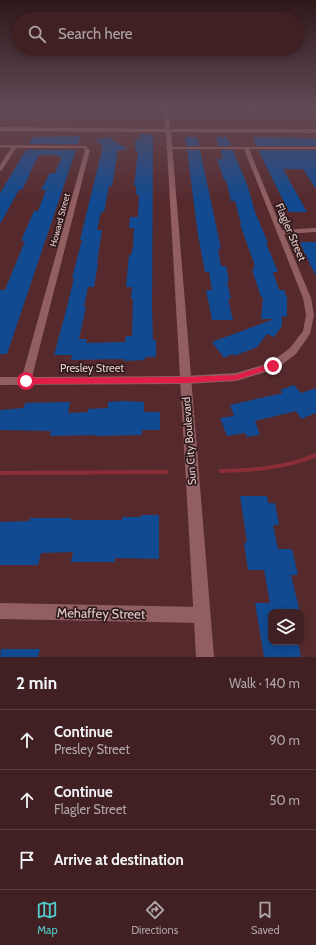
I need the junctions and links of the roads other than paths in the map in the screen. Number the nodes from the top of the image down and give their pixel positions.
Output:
1 (168, 139) edge
2 (0, 146) edge
3 (15, 146) junction
4 (245, 147) junction
5 (168, 148) junction
6 (316, 148) edge
7 (0, 169) edge
8 (316, 230) edge
9 (279, 232) junction
10 (185, 380) junction
11 (0, 381) edge
12 (26, 381) junction
13 (0, 611) edge
14 (201, 615) junction
15 (205, 657) edge

1 - 5 street, Sun City Boulevard
2 - 3 street, Howard Street
3 - 7 street
3 - 12 street, Howard Street
4 - 5 street
4 - 6 street
4 - 9 street, Flagler Street
5 - 10 street, Sun City Boulevard
8 - 9 street
9 - 10 street, Flagler Street
10 - 12 street, Presley Street
10 - 14 street, Sun City Boulevard
11 - 12 street, Presley Street
13 - 14 street, Mehaffey Street
14 - 15 street, Sun City Boulevard

